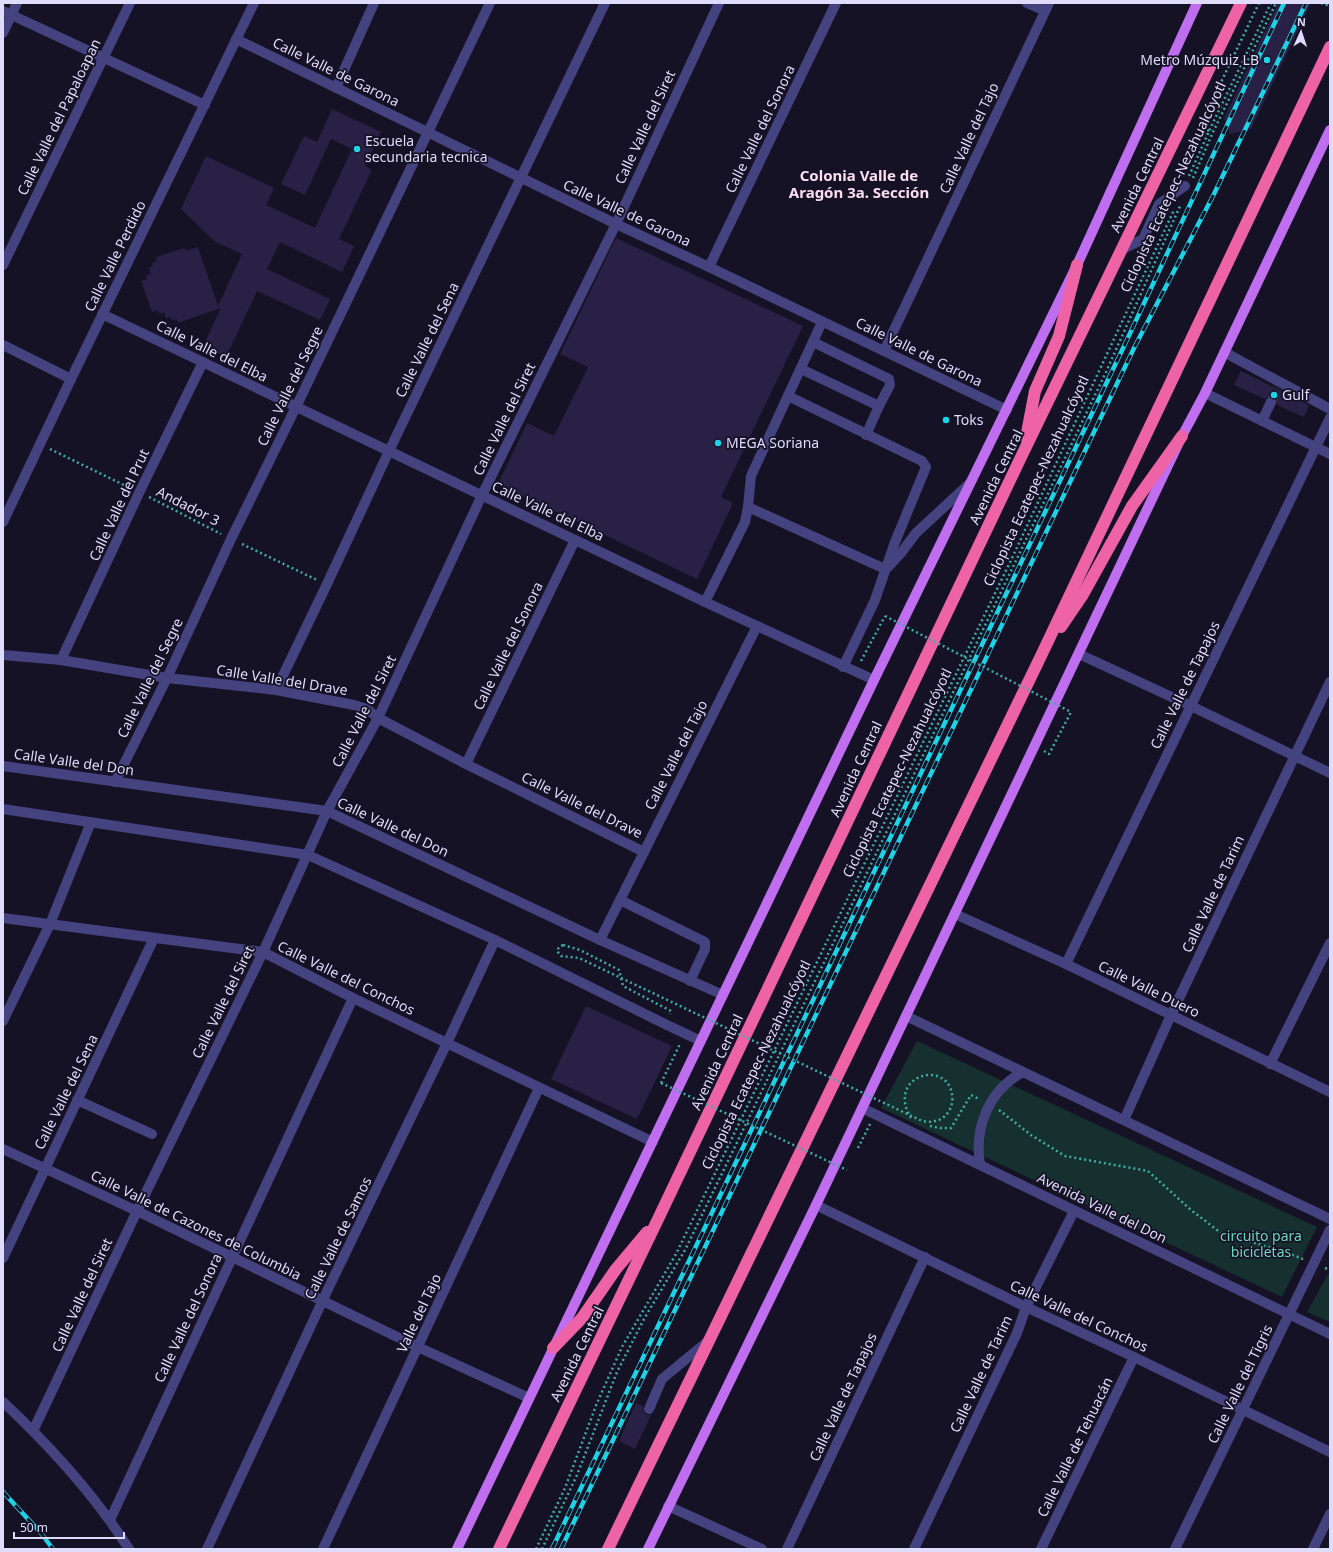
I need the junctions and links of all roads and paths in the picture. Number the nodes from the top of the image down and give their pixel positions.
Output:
1 (17, 3) edge
2 (130, 3) edge
3 (254, 3) edge
4 (374, 3) edge
5 (490, 3) edge
6 (605, 3) edge
7 (719, 3) edge
8 (836, 3) edge
9 (1027, 3) edge
10 (1197, 3) edge
11 (1241, 3) edge
12 (1258, 3) edge
13 (1271, 3) edge
14 (1276, 3) edge
15 (1322, 3) edge
16 (1330, 6) edge
17 (1047, 7) edge
18 (7, 13) edge
19 (3, 33) edge
20 (236, 39) junction
21 (1330, 47) edge
22 (103, 58) junction
23 (336, 88) junction
24 (205, 105) junction
25 (1209, 131) junction
26 (428, 132) junction
27 (1329, 134) edge
28 (520, 177) junction
29 (1188, 184) junction
30 (1182, 203) dead end
31 (1175, 207) dead end
32 (616, 224) junction
33 (1123, 249) junction
34 (3, 265) edge
35 (1077, 265) junction
36 (709, 266) junction
37 (102, 314) junction
38 (822, 322) junction
39 (813, 342) junction
40 (3, 346) edge
41 (884, 351) junction
42 (1224, 352) junction
43 (203, 362) junction
44 (801, 369) junction
45 (71, 379) junction
46 (1204, 393) junction
47 (788, 396) junction
48 (1271, 402) tunnel mouth
49 (879, 406) junction
50 (296, 407) junction
51 (1330, 409) edge
52 (1007, 410) junction
53 (1330, 418) edge
54 (1262, 420) junction
55 (866, 435) junction
56 (1182, 436) junction
57 (40, 445) junction
58 (1315, 447) junction
59 (389, 451) junction
60 (1330, 454) edge
61 (1022, 455) junction
62 (970, 483) junction
63 (139, 493) junction
64 (482, 495) junction
65 (748, 507) junction
66 (3, 522) edge
67 (231, 539) junction
68 (575, 540) junction
69 (885, 569) junction
70 (327, 584) junction
71 (705, 602) junction
72 (757, 626) junction
73 (868, 648) dead end
74 (1079, 654) junction
75 (3, 655) edge
76 (1040, 658) junction
77 (61, 660) junction
78 (843, 667) junction
79 (166, 678) junction
80 (874, 680) junction
81 (1330, 682) edge
82 (276, 690) junction
83 (1191, 706) junction
84 (378, 718) junction
85 (1050, 754) dead end
86 (1294, 756) junction
87 (466, 764) junction
88 (3, 766) edge
89 (1330, 773) edge
90 (115, 782) junction
91 (3, 809) edge
92 (327, 812) junction
93 (91, 822) junction
94 (644, 852) junction
95 (308, 855) junction
96 (620, 900) junction
97 (955, 914) junction
98 (3, 918) edge
99 (50, 924) junction
100 (154, 938) junction
101 (495, 940) junction
102 (600, 940) junction
103 (1330, 943) edge
104 (263, 952) junction
105 (1066, 964) junction
106 (690, 981) junction
107 (723, 995) junction
108 (353, 998) junction
109 (1172, 1015) junction
110 (906, 1016) junction
111 (3, 1021) edge
112 (666, 1025) junction
113 (685, 1034) junction
114 (702, 1041) junction
115 (447, 1043) junction
116 (1270, 1064) junction
117 (1023, 1072) junction
118 (539, 1088) junction
119 (1330, 1092) edge
120 (78, 1100) junction
121 (990, 1104) junction
122 (862, 1108) junction
123 (875, 1114) junction
124 (1124, 1120) junction
125 (152, 1134) dead end
126 (653, 1142) junction
127 (3, 1149) edge
128 (858, 1149) dead end
129 (851, 1163) dead end
130 (980, 1164) junction
131 (45, 1169) junction
132 (816, 1205) junction
133 (137, 1211) junction
134 (1074, 1211) junction
135 (660, 1217) junction
136 (1330, 1219) edge
137 (1330, 1230) edge
138 (925, 1257) junction
139 (3, 1258) edge
140 (231, 1258) junction
141 (1314, 1263) junction
142 (1330, 1270) edge
143 (323, 1301) junction
144 (1026, 1307) junction
145 (1290, 1314) junction
146 (1330, 1334) edge
147 (708, 1341) junction
148 (418, 1347) junction
149 (553, 1348) junction
150 (1134, 1357) junction
151 (529, 1398) junction
152 (3, 1402) edge
153 (649, 1409) dead end
154 (1244, 1409) junction
155 (33, 1431) junction
156 (1330, 1452) edge
157 (668, 1506) junction
158 (1330, 1514) edge
159 (110, 1520) junction
160 (130, 1549) edge
161 (207, 1549) edge
162 (323, 1549) edge
163 (457, 1549) edge
164 (499, 1549) edge
165 (536, 1549) edge
166 (542, 1549) edge
167 (608, 1549) edge
168 (648, 1549) edge
169 (762, 1549) edge
170 (787, 1549) edge
171 (914, 1549) edge
172 (1041, 1549) edge
173 (1175, 1549) edge
174 (1313, 1549) edge

1 - 18 street
2 - 22 street, Calle Valle del Papaloapan
3 - 20 street, Calle Valle Perdido
4 - 23 street
5 - 26 street, Calle Valle del Segre
6 - 28 street, Calle Valle del Sena
7 - 32 street, Calle Valle del Siret
8 - 36 street, Calle Valle del Sonora
9 - 17 street
10 - 35 main road, Avenida Central
11 - 33 highway, Avenida Central
12 - 25 path
13 - 25 path, Ciclopista Ecatepec-Nezahualcóyotl
14 - 29 path
15 - 16 path
17 - 41 street, Calle Valle del Tajo
18 - 19 street
18 - 22 street
20 - 23 street, Calle Valle de Garona
20 - 24 street, Calle Valle Perdido
21 - 76 highway
22 - 24 street
22 - 34 street, Calle Valle del Papaloapan
23 - 26 street, Calle Valle de Garona
24 - 37 street, Calle Valle Perdido
25 - 29 path, Ciclopista Ecatepec-Nezahualcóyotl
26 - 28 street, Calle Valle de Garona
26 - 50 street, Calle Valle del Segre
27 - 42 main road
28 - 32 street, Calle Valle de Garona
28 - 59 street, Calle Valle del Sena
29 - 33 street
30 - 166 path
31 - 165 path, Ciclopista Ecatepec-Nezahualcóyotl
32 - 36 street, Calle Valle de Garona
32 - 64 street, Calle Valle del Siret
33 - 61 highway, Avenida Central
35 - 52 main road, Avenida Central
35 - 61 highway
36 - 38 street, Calle Valle de Garona
37 - 43 street, Calle Valle del Elba
37 - 45 street, Calle Valle Perdido
38 - 39 street
38 - 41 street, Calle Valle de Garona
39 - 44 street
39 - 49 street
40 - 45 street
41 - 52 street, Calle Valle de Garona
42 - 46 main road
42 - 51 street
43 - 50 street, Calle Valle del Elba
43 - 63 street, Calle Valle del Prut
44 - 47 street
44 - 49 street
45 - 57 street, Calle Valle Perdido
46 - 54 street
46 - 56 main road
47 - 55 street
47 - 65 street
48 - 54 street
49 - 55 street
50 - 59 street, Calle Valle del Elba
50 - 67 street, Calle Valle del Segre
52 - 62 main road, Avenida Central
53 - 58 street, Calle Valle de Tapajos
54 - 58 street
55 - 69 street
56 - 74 main road
56 - 76 highway
57 - 63 path, Andador 3
57 - 66 street, Calle Valle Perdido
58 - 60 street
58 - 83 street, Calle Valle de Tapajos
59 - 64 street, Calle Valle del Elba
59 - 70 street, Calle Valle del Sena
61 - 135 highway, Avenida Central
62 - 69 street
62 - 80 main road, Avenida Central
63 - 67 path, Andador 3
63 - 77 street, Calle Valle del Prut
64 - 68 street, Calle Valle del Elba
64 - 84 street, Calle Valle del Siret
65 - 69 street
65 - 71 street
67 - 70 path, Andador 3
67 - 79 street, Calle Valle del Segre
68 - 71 street, Calle Valle del Elba
68 - 87 street, Calle Valle del Sonora
69 - 78 street
70 - 82 street, Calle Valle del Sena
71 - 72 street, Calle Valle del Elba
72 - 78 street, Calle Valle del Elba
72 - 94 street, Calle Valle del Tajo
73 - 85 path, bridge
74 - 83 street
74 - 97 main road
75 - 77 street, Calle Valle del Drave
76 - 147 highway
77 - 79 street, Calle Valle del Drave
78 - 80 street, Calle Valle del Elba
79 - 82 street, Calle Valle del Drave
79 - 90 street, Calle Valle del Segre
80 - 107 main road, Avenida Central
81 - 86 street, Calle Valle de Tarim
82 - 84 street, Calle Valle del Drave
83 - 86 street
83 - 105 street, Calle Valle de Tapajos
84 - 87 street, Calle Valle del Drave
84 - 92 street, Calle Valle del Siret
86 - 89 street
86 - 109 street, Calle Valle de Tarim
87 - 94 street, Calle Valle del Drave
88 - 90 street, Calle Valle del Don
90 - 92 street, Calle Valle del Don
91 - 93 street
92 - 95 street, Calle Valle del Siret
92 - 102 street, Calle Valle del Don
93 - 95 street
93 - 99 street
94 - 96 street, Calle Valle del Tajo
95 - 101 street
95 - 104 street, Calle Valle del Siret
96 - 102 street, Calle Valle del Tajo
96 - 106 street
97 - 105 street, Calle Valle Duero
97 - 110 main road
98 - 99 street, Calle Valle del Conchos
99 - 100 street, Calle Valle del Conchos
99 - 111 street
100 - 104 street, Calle Valle del Conchos
100 - 120 street, Calle Valle del Sena
101 - 112 street
101 - 115 street, Calle Valle de Samos
102 - 106 street, Calle Valle del Don
103 - 116 street
104 - 108 street, Calle Valle del Conchos
104 - 133 street, Calle Valle del Siret
105 - 109 street, Calle Valle Duero
106 - 107 street, Calle Valle del Don
107 - 114 main road, Avenida Central
108 - 115 street, Calle Valle del Conchos
108 - 140 street, Calle Valle del Sonora
109 - 116 street, Calle Valle Duero
109 - 124 street, Calle Valle de Tarim
110 - 117 street
110 - 122 main road
112 - 113 street
112 - 121 path, bridge
113 - 114 street
113 - 129 path, bridge
114 - 126 main road, Avenida Central
115 - 118 street, Calle Valle del Conchos
115 - 143 street, Calle Valle de Samos
116 - 119 street, Calle Valle Duero
117 - 121 street
117 - 124 street
118 - 126 street, Calle Valle del Conchos
118 - 148 street, Valle del Tajo
120 - 125 street
120 - 131 street, Calle Valle del Sena
121 - 130 street
121 - 141 path
122 - 123 street, Avenida Valle del Don
122 - 132 main road
123 - 128 path
123 - 130 street, Avenida Valle del Don
124 - 136 street
126 - 149 main road, Avenida Central
127 - 131 street, Calle Valle de Cazones de Columbia
130 - 134 street, Avenida Valle del Don
131 - 133 street, Calle Valle de Cazones de Columbia
131 - 139 street, Calle Valle del Sena
132 - 138 street, Calle Valle del Conchos
132 - 157 main road
133 - 140 street, Calle Valle de Cazones de Columbia
133 - 155 street, Calle Valle del Siret
134 - 144 street, Calle Valle de Tarim
134 - 145 street, Avenida Valle del Don
135 - 149 highway
135 - 164 highway, Avenida Central
137 - 141 street, Calle Valle del Tigris
138 - 144 street, Calle Valle del Conchos
138 - 170 street, Calle Valle de Tapajos
140 - 143 street, Calle Valle de Cazones de Columbia
140 - 159 street, Calle Valle del Sonora
141 - 142 path
141 - 145 street, Calle Valle del Tigris
143 - 148 street, Calle Valle de Cazones de Columbia
143 - 161 street, Calle Valle de Samos
144 - 150 street, Calle Valle del Conchos
144 - 171 street, Calle Valle de Tarim
145 - 146 street, Avenida Valle del Don
145 - 154 street, Calle Valle del Tigris
147 - 153 street
147 - 167 highway
148 - 151 street, Calle Valle de Cazones de Columbia
148 - 162 street, Valle del Tajo
149 - 151 main road, Avenida Central
150 - 154 street, Calle Valle del Conchos
150 - 172 street, Calle Valle de Tehuacán
151 - 163 main road, Avenida Central
152 - 155 street
154 - 156 street, Calle Valle del Conchos
154 - 173 street, Calle Valle del Tigris
155 - 159 street
157 - 168 main road
157 - 169 street
158 - 174 street
159 - 160 street

